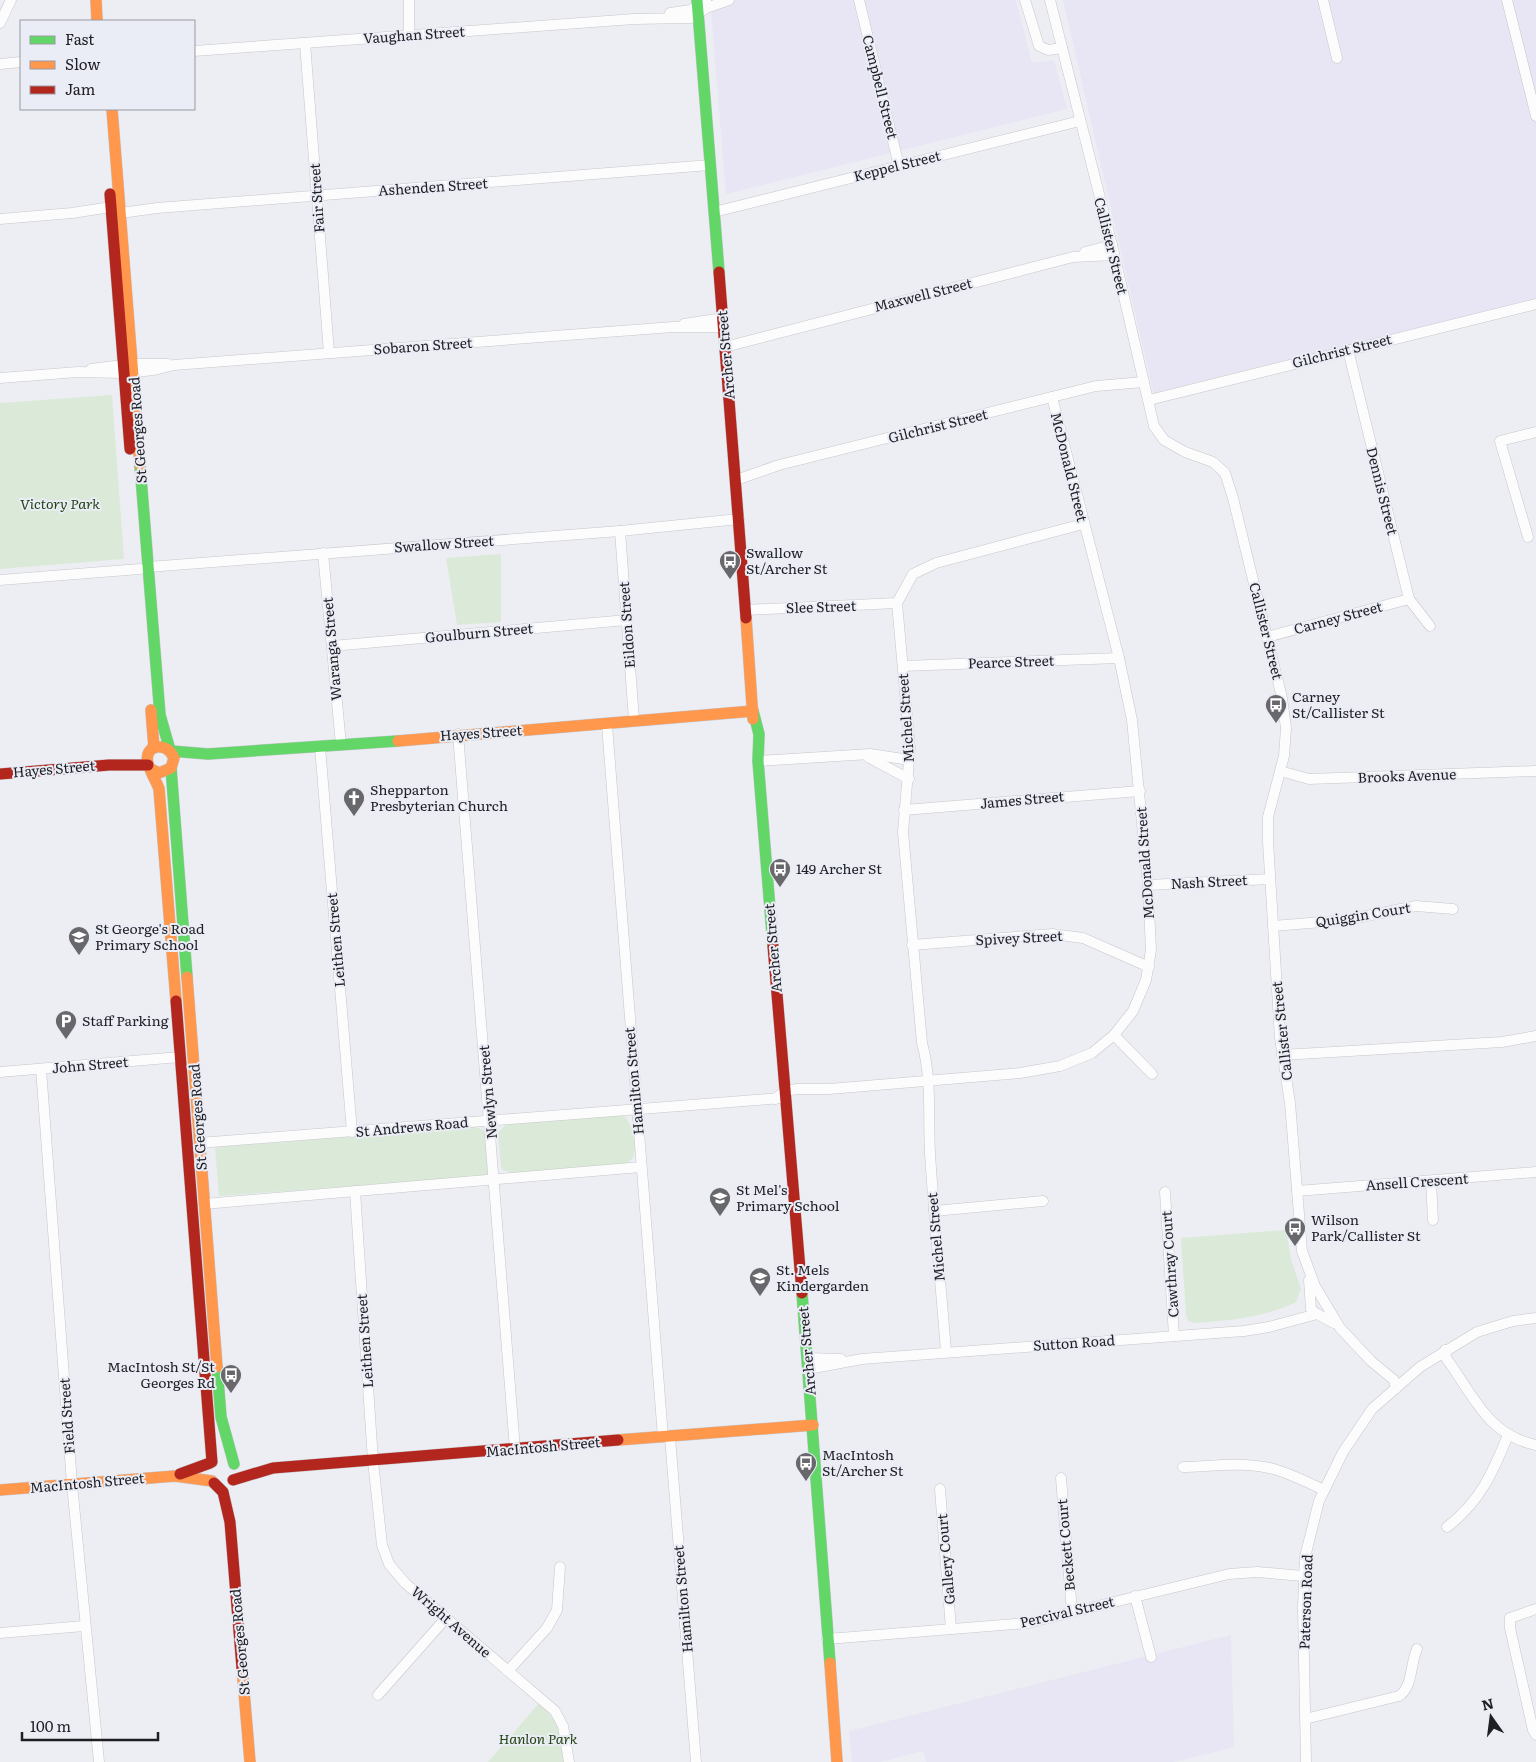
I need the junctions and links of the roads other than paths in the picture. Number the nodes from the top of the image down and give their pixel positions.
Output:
1 (12, 0) edge
2 (96, 0) edge
3 (104, 0) edge
4 (411, 0) edge
5 (729, 0) edge
6 (1025, 0) edge
7 (1050, 0) edge
8 (1323, 0) edge
9 (1507, 0) edge
10 (859, 3) edge
11 (699, 5) edge
12 (97, 20) edge
13 (106, 20) edge
14 (0, 23) edge
15 (413, 35) junction
16 (305, 43) junction
17 (1062, 48) junction
18 (195, 51) edge
19 (1337, 58) dead end
20 (20, 62) edge
21 (0, 64) edge
22 (104, 110) edge
23 (112, 110) edge
24 (1536, 116) edge
25 (1080, 122) junction
26 (110, 135) junction
27 (710, 165) junction
28 (899, 166) junction
29 (317, 196) junction
30 (116, 210) junction
31 (714, 212) junction
32 (0, 219) edge
33 (1113, 250) junction
34 (1536, 304) edge
35 (724, 332) junction
36 (1348, 350) junction
37 (329, 353) junction
38 (128, 368) junction
39 (1142, 377) junction
40 (0, 378) edge
41 (1052, 397) junction
42 (1149, 400) junction
43 (1536, 432) edge
44 (735, 474) junction
45 (739, 519) junction
46 (1083, 524) junction
47 (620, 531) junction
48 (1528, 537) dead end
49 (323, 553) junction
50 (144, 568) junction
51 (0, 580) edge
52 (1408, 599) junction
53 (897, 603) junction
54 (745, 610) junction
55 (627, 620) junction
56 (1430, 626) dead end
57 (1267, 637) junction
58 (332, 646) junction
59 (1119, 658) junction
60 (903, 666) junction
61 (753, 711) junction
62 (156, 718) junction
63 (634, 720) junction
64 (606, 725) junction
65 (458, 734) junction
66 (341, 745) junction
67 (320, 747) junction
68 (153, 748) junction
69 (170, 750) junction
70 (208, 754) junction
71 (860, 754) junction
72 (910, 760) junction
73 (758, 761) junction
74 (109, 765) junction
75 (150, 767) junction
76 (171, 767) junction
77 (1280, 771) junction
78 (1536, 771) edge
79 (0, 774) edge
80 (909, 779) junction
81 (1140, 791) junction
82 (160, 796) junction
83 (172, 796) junction
84 (904, 810) junction
85 (175, 825) junction
86 (162, 826) junction
87 (1270, 879) junction
88 (1148, 886) junction
89 (1453, 908) dead end
90 (181, 910) junction
91 (168, 911) junction
92 (1273, 926) junction
93 (912, 945) junction
94 (1149, 967) junction
95 (1114, 1035) junction
96 (1536, 1036) edge
97 (1282, 1055) junction
98 (193, 1056) junction
99 (180, 1057) junction
100 (41, 1069) junction
101 (0, 1072) edge
102 (1152, 1074) dead end
103 (924, 1081) junction
104 (782, 1096) junction
105 (636, 1108) junction
106 (491, 1120) junction
107 (186, 1132) junction
108 (352, 1132) junction
109 (199, 1137) junction
110 (641, 1167) junction
111 (1536, 1172) edge
112 (494, 1180) junction
113 (1431, 1181) junction
114 (355, 1191) junction
115 (1297, 1191) junction
116 (1165, 1192) dead end
117 (1043, 1201) dead end
118 (204, 1204) junction
119 (191, 1205) junction
120 (934, 1211) junction
121 (1433, 1220) dead end
122 (1306, 1264) junction
123 (1312, 1303) junction
124 (1322, 1308) junction
125 (1536, 1318) edge
126 (1285, 1322) junction
127 (1174, 1336) junction
128 (215, 1346) junction
129 (203, 1347) junction
130 (1445, 1350) junction
131 (946, 1352) junction
132 (808, 1363) junction
133 (1396, 1388) junction
134 (813, 1425) junction
135 (1508, 1435) junction
136 (666, 1437) junction
137 (1536, 1445) edge
138 (515, 1450) junction
139 (373, 1461) junction
140 (211, 1462) junction
141 (234, 1464) junction
142 (1183, 1467) dead end
143 (273, 1468) junction
144 (175, 1476) junction
145 (1060, 1478) dead end
146 (233, 1480) junction
147 (213, 1482) junction
148 (72, 1484) junction
149 (940, 1489) dead end
150 (0, 1490) edge
151 (1324, 1490) junction
152 (230, 1522) junction
153 (1447, 1527) dead end
154 (560, 1567) dead end
155 (1304, 1576) junction
156 (1135, 1596) junction
157 (1536, 1609) edge
158 (1072, 1612) junction
159 (446, 1618) junction
160 (84, 1626) junction
161 (951, 1629) junction
162 (0, 1633) edge
163 (827, 1638) junction
164 (1417, 1649) dead end
165 (1151, 1657) dead end
166 (508, 1671) junction
167 (378, 1694) dead end
168 (1305, 1720) junction
169 (1536, 1734) edge
170 (99, 1762) edge
171 (250, 1762) edge
172 (570, 1762) edge
173 (696, 1762) edge
174 (837, 1762) edge
175 (1306, 1762) edge

1 - 14 street
2 - 12 street
3 - 13 street
4 - 15 street
5 - 11 street, Vaughan Street
6 - 17 street
7 - 17 street, Callister Street
8 - 19 street
9 - 24 street
10 - 28 street, Campbell Street
11 - 15 street, Vaughan Street
11 - 27 street, Archer Street
15 - 16 street, Vaughan Street
16 - 18 street, Vaughan Street
16 - 29 street, Fair Street
17 - 25 street, Callister Street
20 - 21 street
22 - 26 street, St Georges Road
23 - 26 street, St Georges Road
25 - 28 street, Keppel Street
25 - 33 street, Callister Street
26 - 30 street, St Georges Road
27 - 29 street, Ashenden Street
27 - 31 street, Archer Street
28 - 31 street, Keppel Street
29 - 30 street, Ashenden Street
29 - 37 street, Fair Street
30 - 32 street, Ashenden Street
30 - 38 street, St Georges Road
31 - 35 street, Archer Street
33 - 35 street, Maxwell Street
33 - 39 street, Callister Street
34 - 36 street, Gilchrist Street
35 - 37 street, Sobaron Street
35 - 44 street, Archer Street
36 - 42 street, Gilchrist Street
36 - 52 street, Dennis Street
37 - 38 street, Sobaron Street
38 - 40 street, Sobaron Street
38 - 50 street, St Georges Road
39 - 41 street, Gilchrist Street
39 - 42 street, Callister Street
41 - 44 street, Gilchrist Street
41 - 46 street, McDonald Street
42 - 57 street, Callister Street
43 - 48 street
44 - 45 street, Archer Street
45 - 47 street, Swallow Street
45 - 54 street, Archer Street
46 - 53 street
46 - 59 street, McDonald Street
47 - 49 street, Swallow Street
47 - 55 street, Eildon Street
49 - 50 street, Swallow Street
49 - 58 street, Waranga Street
50 - 51 street, Swallow Street
50 - 62 street, St Georges Road
52 - 56 street, Dennis Street
52 - 57 street, Carney Street
53 - 54 street, Slee Street
53 - 60 street, Michel Street
54 - 61 street, Archer Street
55 - 58 street, Goulburn Street
55 - 63 street, Eildon Street
57 - 77 street, Callister Street
58 - 66 street, Waranga Street
59 - 60 street, Pearce Street
59 - 81 street, McDonald Street
60 - 72 street, Michel Street
61 - 63 street, Hayes Street
61 - 73 street, Archer Street
62 - 68 street, St Georges Road
62 - 69 street, St Georges Road
63 - 64 street, Hayes Street
64 - 65 street, Hayes Street
64 - 105 street, Hamilton Street
65 - 66 street, Hayes Street
65 - 106 street, Newlyn Street
66 - 67 street, Hayes Street
67 - 70 street, Hayes Street
67 - 108 street, Leithen Street
68 - 69 street
68 - 74 street, Hayes Street
68 - 75 street
69 - 70 street, Hayes Street
69 - 76 street
70 - 76 street, Hayes Street
71 - 72 street
71 - 73 street
71 - 80 street
72 - 80 street, Michel Street
73 - 104 street, Archer Street
74 - 75 street, Hayes Street
74 - 79 street, Hayes Street
75 - 76 street
75 - 82 street, St Georges Road
76 - 83 street, St Georges Road
77 - 78 street, Brooks Avenue
77 - 87 street, Callister Street
80 - 84 street, Michel Street
81 - 84 street, James Street
81 - 88 street, McDonald Street
82 - 83 street
82 - 86 street, St Georges Road
83 - 85 street, St Georges Road
84 - 93 street, Michel Street
85 - 86 street
85 - 90 street, St Georges Road
86 - 91 street, St Georges Road
87 - 88 street, Nash Street
87 - 92 street, Callister Street
88 - 94 street, McDonald Street
89 - 92 street, Quiggin Court
90 - 91 street
90 - 98 street, St Georges Road
91 - 99 street, St Georges Road
92 - 97 street, Callister Street
93 - 94 street, Spivey Street
93 - 103 street, Michel Street
94 - 95 street, McDonald Street
95 - 102 street
95 - 103 street, McDonald Street
96 - 97 street
97 - 115 street, Callister Street
98 - 99 street
98 - 109 street, St Georges Road
99 - 100 street, John Street
99 - 107 street, St Georges Road
100 - 101 street, John Street
100 - 148 street, Field Street
103 - 104 street, McDonald Street
103 - 120 street, Michel Street
104 - 105 street, St Andrews Road
104 - 132 street, Archer Street
105 - 106 street, St Andrews Road
105 - 110 street, Hamilton Street
106 - 108 street, St Andrews Road
106 - 112 street, Newlyn Street
107 - 109 street
107 - 119 street, St Georges Road
108 - 109 street, St Andrews Road
109 - 118 street, St Georges Road
110 - 112 street
110 - 136 street, Hamilton Street
111 - 113 street, Ansell Crescent
112 - 114 street
112 - 138 street, Newlyn Street
113 - 115 street, Ansell Crescent
113 - 121 street
114 - 118 street
114 - 139 street, Leithen Street
115 - 122 street, Callister Street
116 - 127 street, Cawthray Court
117 - 120 street
118 - 119 street
118 - 128 street, St Georges Road
119 - 129 street, St Georges Road
120 - 131 street, Michel Street
122 - 123 street, Callister Street
122 - 124 street, Callister Street
123 - 124 street
123 - 126 street, Sutton Road
124 - 126 street, Sutton Road
124 - 133 street, Callister Street
125 - 130 street, Paterson Road
126 - 127 street, Sutton Road
127 - 131 street, Sutton Road
128 - 129 street
128 - 141 street, St Georges Road
129 - 140 street, St Georges Road
130 - 133 street, Paterson Road
130 - 135 street
131 - 132 street, Sutton Road
132 - 134 street, Archer Street
133 - 151 street, Paterson Road
134 - 136 street, MacIntosh Street
134 - 163 street, Archer Street
135 - 137 street
135 - 153 street
136 - 138 street, MacIntosh Street
136 - 173 street, Hamilton Street
138 - 139 street, MacIntosh Street
139 - 143 street, MacIntosh Street
139 - 159 street, Wright Avenue
140 - 141 street
140 - 144 street, MacIntosh Street
140 - 147 street
141 - 143 street, MacIntosh Street
141 - 146 street
142 - 151 street
143 - 146 street, MacIntosh Street
144 - 147 street, MacIntosh Street
144 - 148 street, MacIntosh Street
145 - 158 street, Beckett Court
146 - 147 street
146 - 152 street, St Georges Road
147 - 152 street, St Georges Road
148 - 150 street, MacIntosh Street
148 - 160 street, Field Street
149 - 161 street, Gallery Court
151 - 155 street, Paterson Road
152 - 171 street, St Georges Road
154 - 166 street
155 - 156 street, Percival Street
155 - 168 street, Paterson Road
156 - 158 street, Percival Street
156 - 165 street
157 - 169 street
158 - 161 street, Percival Street
159 - 166 street, Wright Avenue
159 - 167 street
160 - 162 street
160 - 170 street, Field Street
161 - 163 street, Percival Street
163 - 174 street, Archer Street
164 - 168 street
166 - 172 street, Wright Avenue
168 - 175 street, Paterson Road

